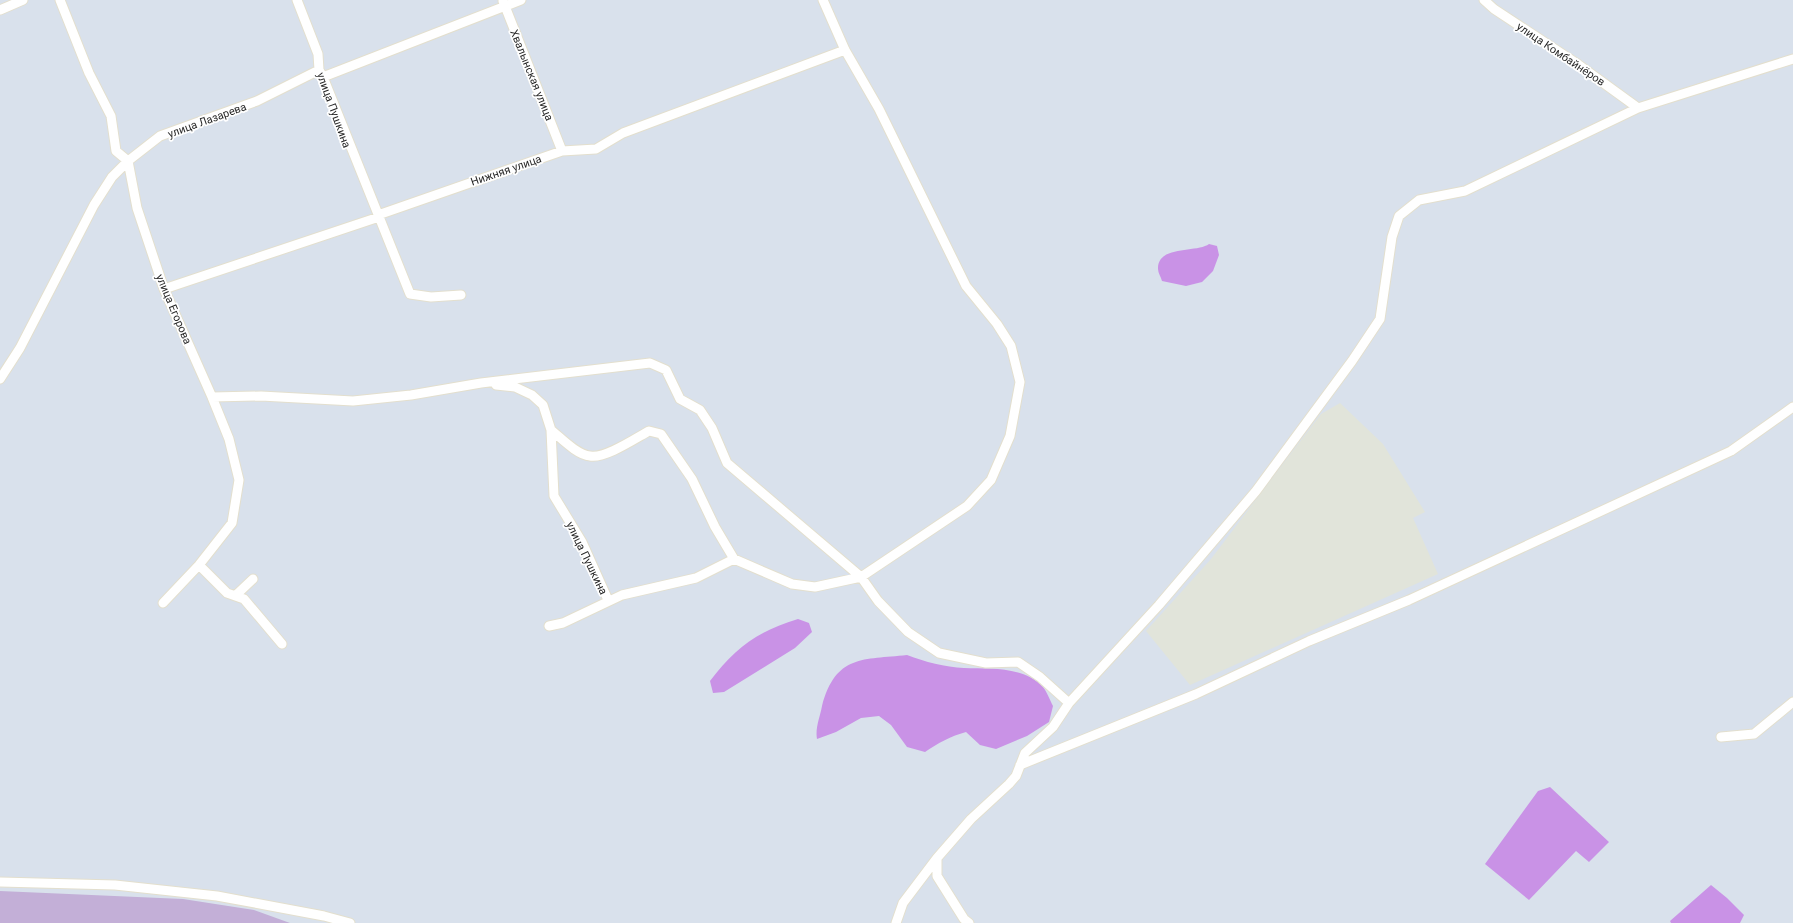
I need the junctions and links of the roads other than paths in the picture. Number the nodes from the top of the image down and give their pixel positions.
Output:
1 (23, 0) edge
2 (60, 0) edge
3 (297, 0) edge
4 (521, 0) edge
5 (823, 0) edge
6 (1484, 0) edge
7 (504, 3) edge
8 (0, 10) edge
9 (845, 50) junction
10 (1793, 59) edge
11 (321, 73) junction
12 (1638, 108) junction
13 (562, 151) junction
14 (128, 161) junction
15 (377, 217) junction
16 (164, 289) junction
17 (461, 295) dead end
18 (0, 379) edge
19 (481, 383) junction
20 (212, 397) junction
21 (1793, 407) edge
22 (551, 430) junction
23 (734, 559) junction
24 (199, 565) junction
25 (861, 577) junction
26 (253, 579) dead end
27 (235, 596) junction
28 (608, 600) junction
29 (163, 603) dead end
30 (550, 626) dead end
31 (282, 644) dead end
32 (1793, 702) edge
33 (1069, 703) junction
34 (1720, 737) dead end
35 (1020, 765) junction
36 (937, 858) junction
37 (0, 882) edge
38 (350, 923) edge
39 (896, 923) edge
40 (969, 923) edge

1 - 8 street
2 - 14 street
3 - 11 street, улица Пушкина
4 - 7 street, улица Лазарева
5 - 9 street
6 - 12 street, улица Комбайнёров
7 - 11 street, улица Лазарева
7 - 13 street, Хвалынская улица
9 - 13 street, Нижняя улица
9 - 25 street
10 - 12 street
11 - 14 street, улица Лазарева
11 - 15 street, улица Пушкина
12 - 33 street
13 - 15 street, Нижняя улица
14 - 16 street, улица Егорова
14 - 18 street, улица Лазарева
15 - 16 street, Нижняя улица
15 - 17 street, улица Пушкина
16 - 20 street, улица Егорова
19 - 20 street
19 - 22 street
19 - 25 street
20 - 24 street, улица Егорова
21 - 35 street
22 - 23 street
22 - 28 street, улица Пушкина
23 - 25 street
23 - 28 street
24 - 27 street
24 - 29 street, улица Егорова
25 - 33 street
26 - 27 street
27 - 31 street
28 - 30 street
32 - 34 street
33 - 35 street
35 - 36 street
36 - 39 street
36 - 40 street
37 - 38 street

